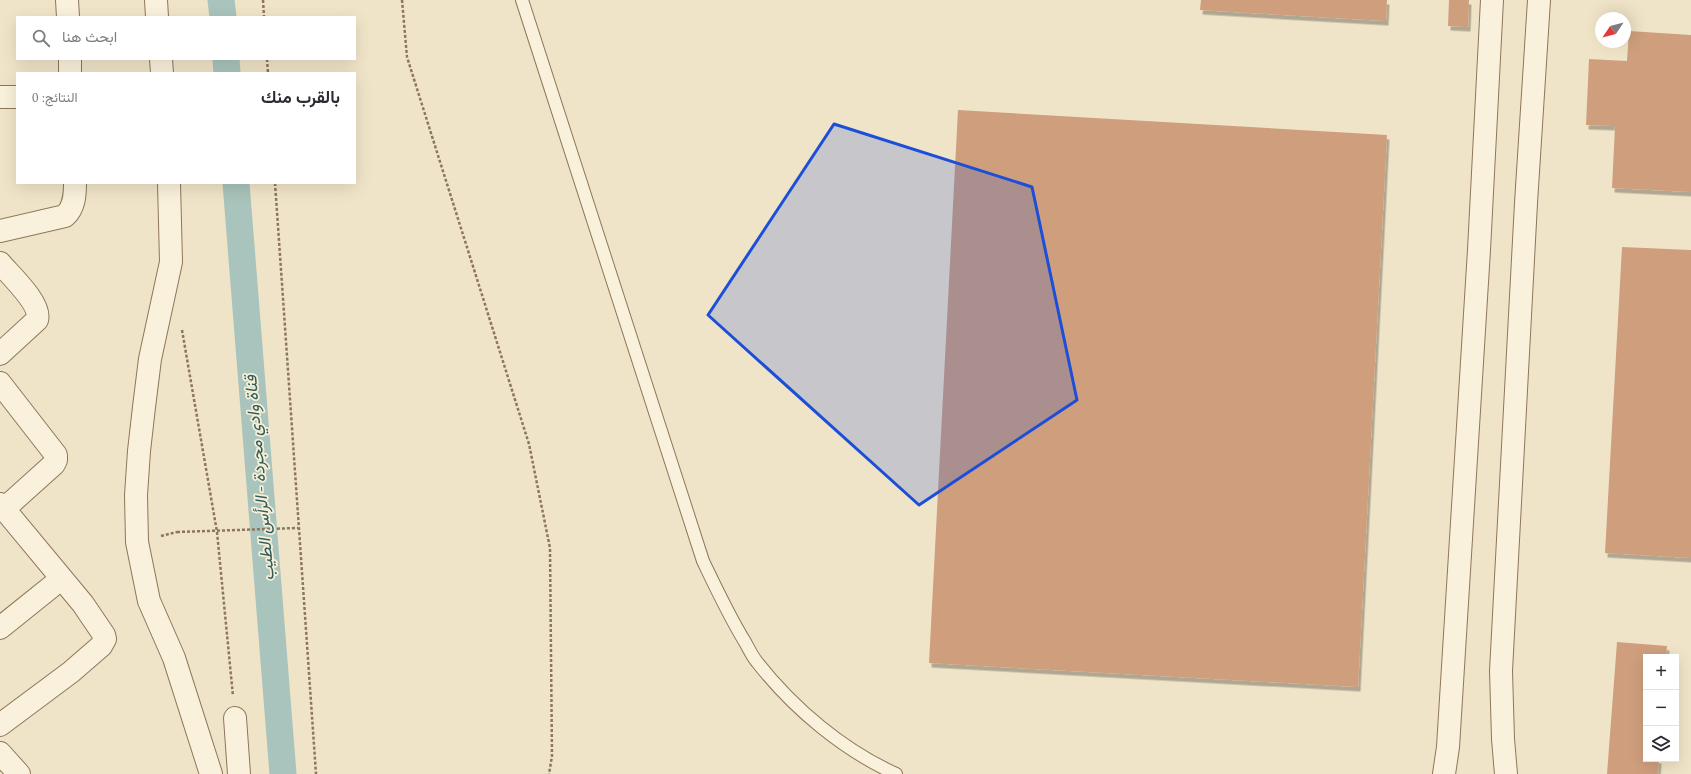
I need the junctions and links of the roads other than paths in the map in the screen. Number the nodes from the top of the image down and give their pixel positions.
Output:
1 (67, 0) edge
2 (156, 0) edge
3 (522, 0) edge
4 (1492, 0) edge
5 (1539, 0) edge
6 (68, 16) edge
7 (157, 16) edge
8 (70, 60) edge
9 (161, 60) edge
10 (70, 72) edge
11 (162, 72) edge
12 (0, 97) edge
13 (16, 97) edge
14 (75, 184) edge
15 (168, 184) edge
16 (0, 231) edge
17 (0, 263) edge
18 (0, 354) edge
19 (0, 383) edge
20 (2, 506) edge
21 (61, 579) junction
22 (0, 628) edge
23 (235, 718) road end
24 (0, 725) edge
25 (0, 753) edge
26 (19, 774) edge
27 (211, 774) edge
28 (239, 774) edge
29 (896, 774) edge
30 (1444, 774) edge
31 (1506, 774) edge

1 - 6 street
2 - 7 street
3 - 29 lane
4 - 30 street
5 - 31 street
8 - 10 street
9 - 11 street
12 - 13 street
14 - 16 street
15 - 27 street
17 - 18 street
19 - 20 street
20 - 21 street
21 - 22 street
21 - 24 street
23 - 28 street
25 - 26 street

